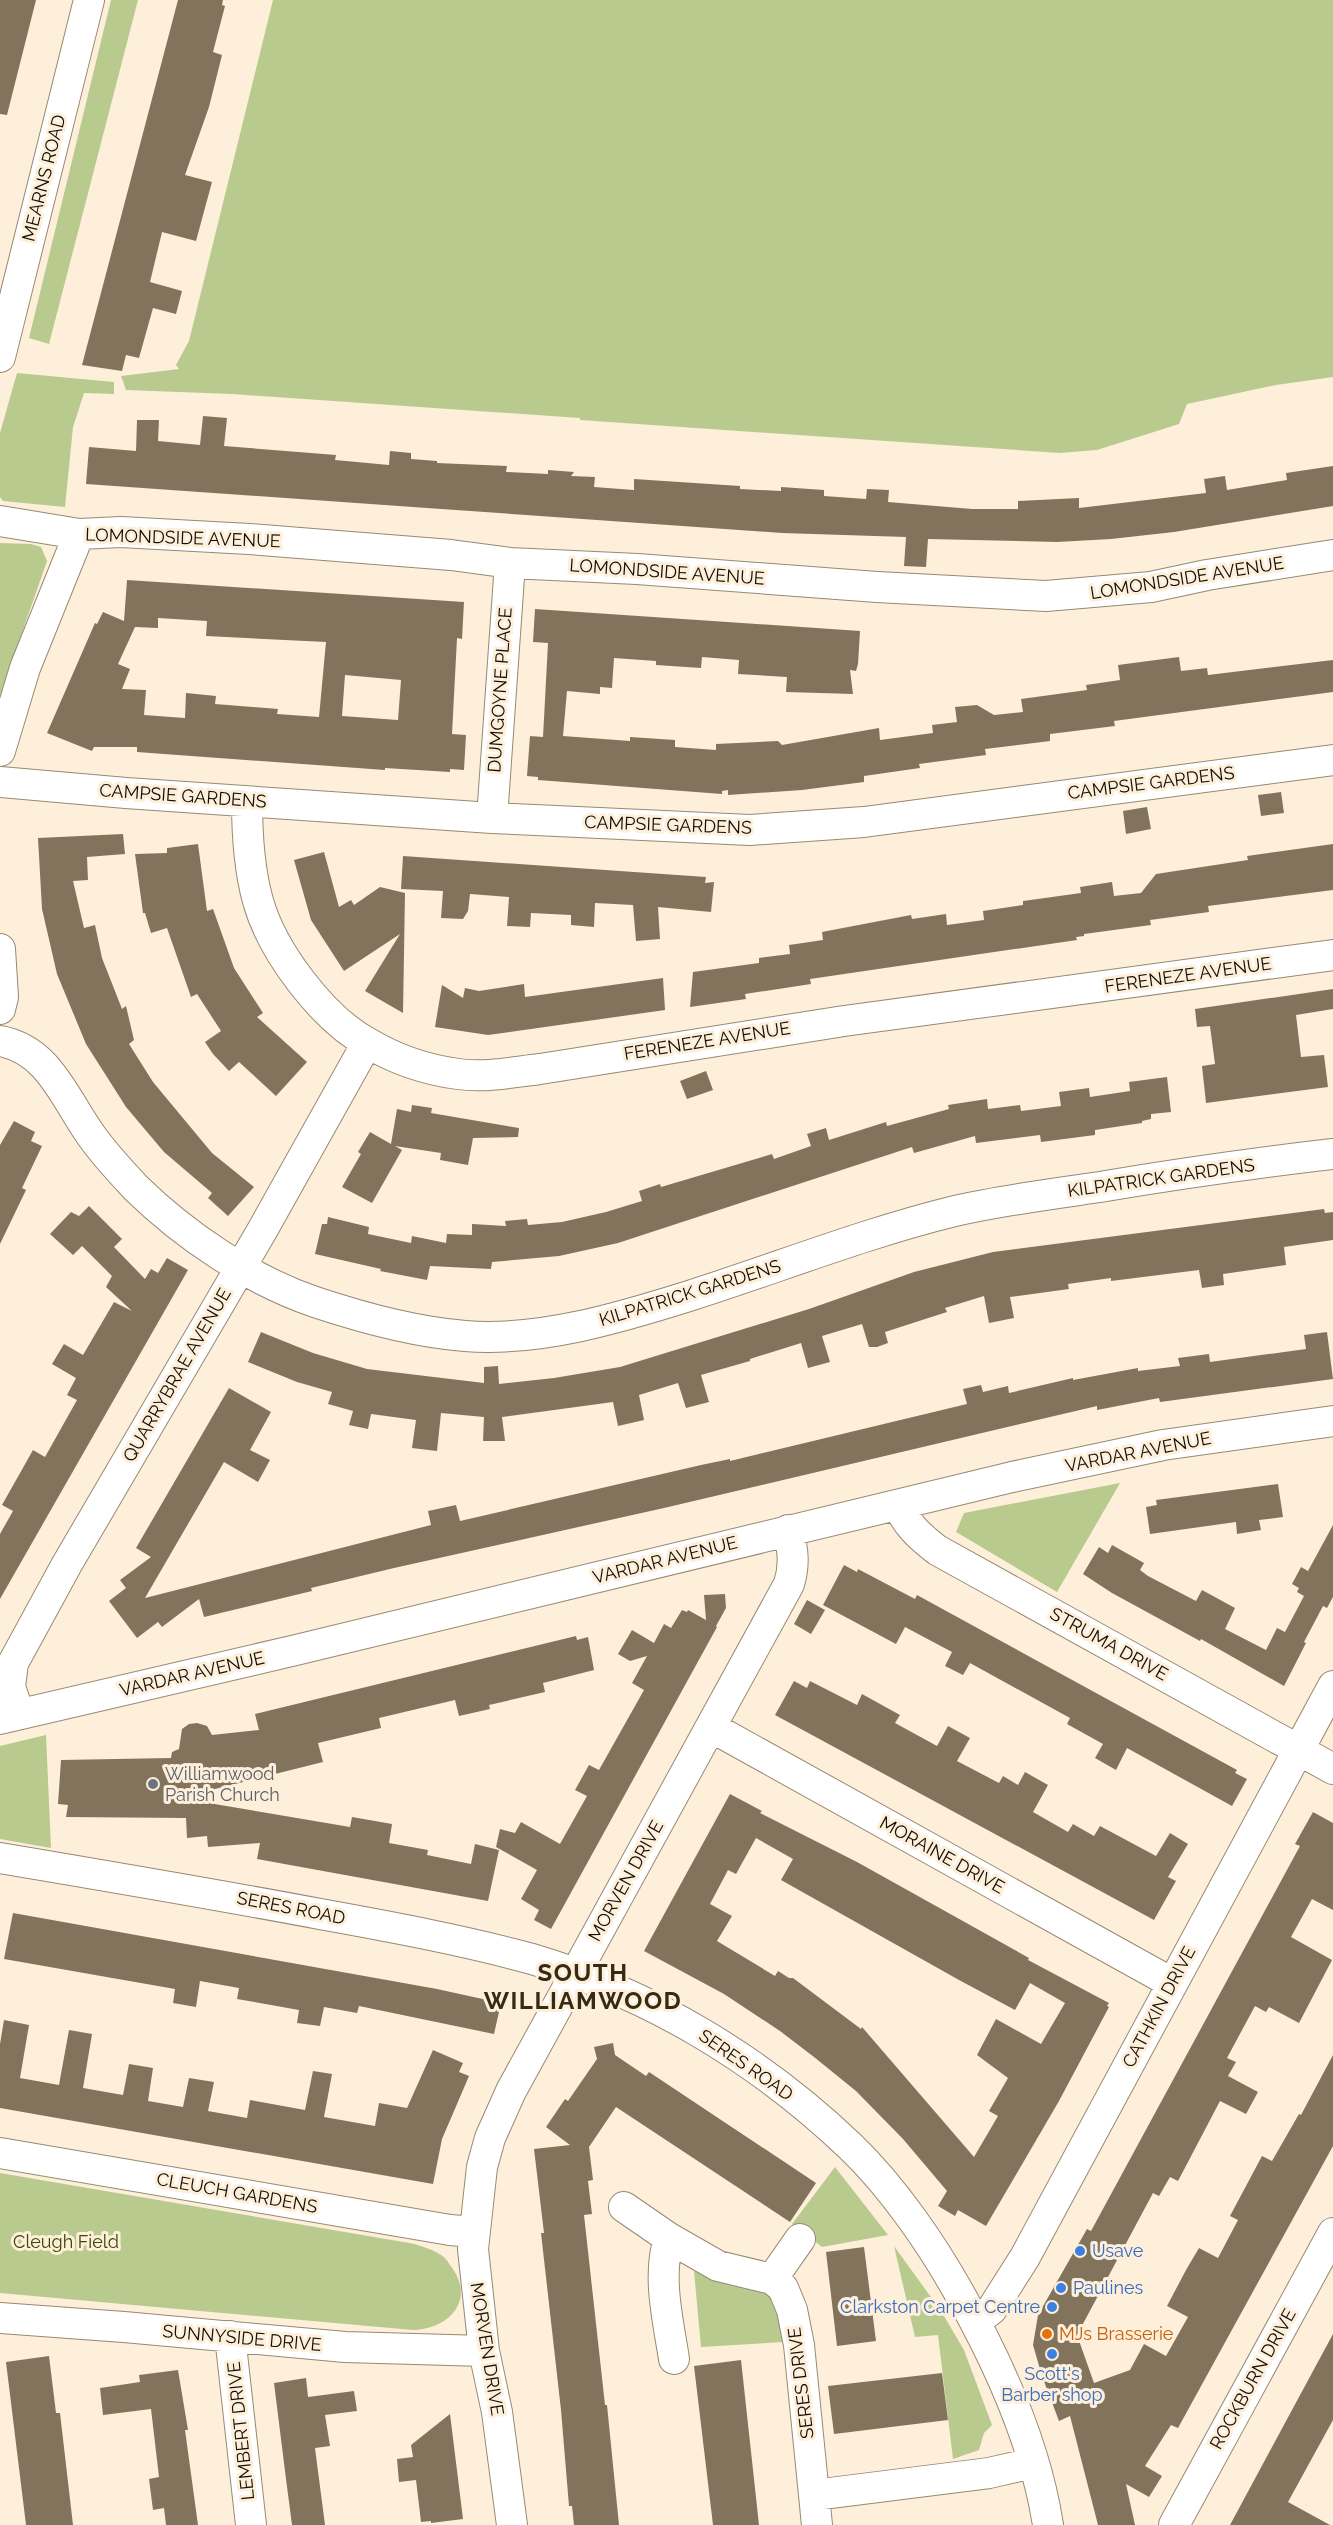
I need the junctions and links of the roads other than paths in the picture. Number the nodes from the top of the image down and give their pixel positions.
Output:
1 (89, 0) edge
2 (0, 357) edge
3 (0, 521) edge
4 (80, 534) junction
5 (1333, 555) edge
6 (510, 563) junction
7 (0, 751) edge
8 (1333, 760) edge
9 (0, 782) edge
10 (247, 801) junction
11 (492, 818) junction
12 (0, 949) edge
13 (1333, 955) edge
14 (0, 1009) edge
15 (0, 1041) edge
16 (367, 1043) junction
17 (1333, 1154) edge
18 (240, 1266) junction
19 (1333, 1421) edge
20 (898, 1505) junction
21 (788, 1530) junction
22 (1333, 1686) edge
23 (10, 1716) edge
24 (711, 1727) junction
25 (1297, 1750) junction
26 (1333, 1769) edge
27 (0, 1858) edge
28 (575, 1974) junction
29 (1172, 1983) junction
30 (0, 2153) edge
31 (624, 2207) dead end
32 (474, 2232) junction
33 (1333, 2233) edge
34 (669, 2238) junction
35 (801, 2239) dead end
36 (772, 2279) junction
37 (0, 2318) edge
38 (975, 2322) junction
39 (230, 2336) junction
40 (484, 2351) junction
41 (674, 2359) dead end
42 (1033, 2463) junction
43 (814, 2495) junction
44 (251, 2525) edge
45 (512, 2525) edge
46 (817, 2525) edge
47 (1048, 2525) edge
48 (1174, 2525) edge

1 - 2 street, MEARNS ROAD
3 - 4 street, LOMONDSIDE AVENUE
4 - 6 street, LOMONDSIDE AVENUE
4 - 7 street
5 - 6 street, LOMONDSIDE AVENUE
6 - 11 street, DUMGOYNE PLACE
8 - 11 street, CAMPSIE GARDENS
9 - 10 street, CAMPSIE GARDENS
10 - 11 street, CAMPSIE GARDENS
10 - 16 street, FERENEZE AVENUE
12 - 14 street
13 - 16 street, FERENEZE AVENUE
15 - 18 street, KILPATRICK GARDENS
16 - 18 street, QUARRYBRAE AVENUE
17 - 18 street, KILPATRICK GARDENS
18 - 23 street, QUARRYBRAE AVENUE
19 - 20 street, VARDAR AVENUE
20 - 21 street, VARDAR AVENUE
20 - 25 street, STRUMA DRIVE
21 - 23 street, VARDAR AVENUE
21 - 24 street, MORVEN DRIVE
22 - 25 street, CATHKIN DRIVE
24 - 28 street, MORVEN DRIVE
24 - 29 street, MORAINE DRIVE
25 - 26 street, STRUMA DRIVE
25 - 29 street, CATHKIN DRIVE
27 - 28 street, SERES ROAD
28 - 32 street, MORVEN DRIVE
28 - 38 street, SERES ROAD
29 - 38 street, CATHKIN DRIVE
30 - 32 street, CLEUCH GARDENS
31 - 34 street
32 - 40 street, MORVEN DRIVE
33 - 48 street, ROCKBURN DRIVE
34 - 36 street
34 - 41 street
35 - 36 street
36 - 43 street, SERES DRIVE
37 - 39 street, SUNNYSIDE DRIVE
38 - 42 street, SERES ROAD
39 - 40 street, SUNNYSIDE DRIVE
39 - 44 street, LEMBERT DRIVE
40 - 45 street, MORVEN DRIVE
42 - 43 street
42 - 47 street, SERES ROAD
43 - 46 street, SERES DRIVE

